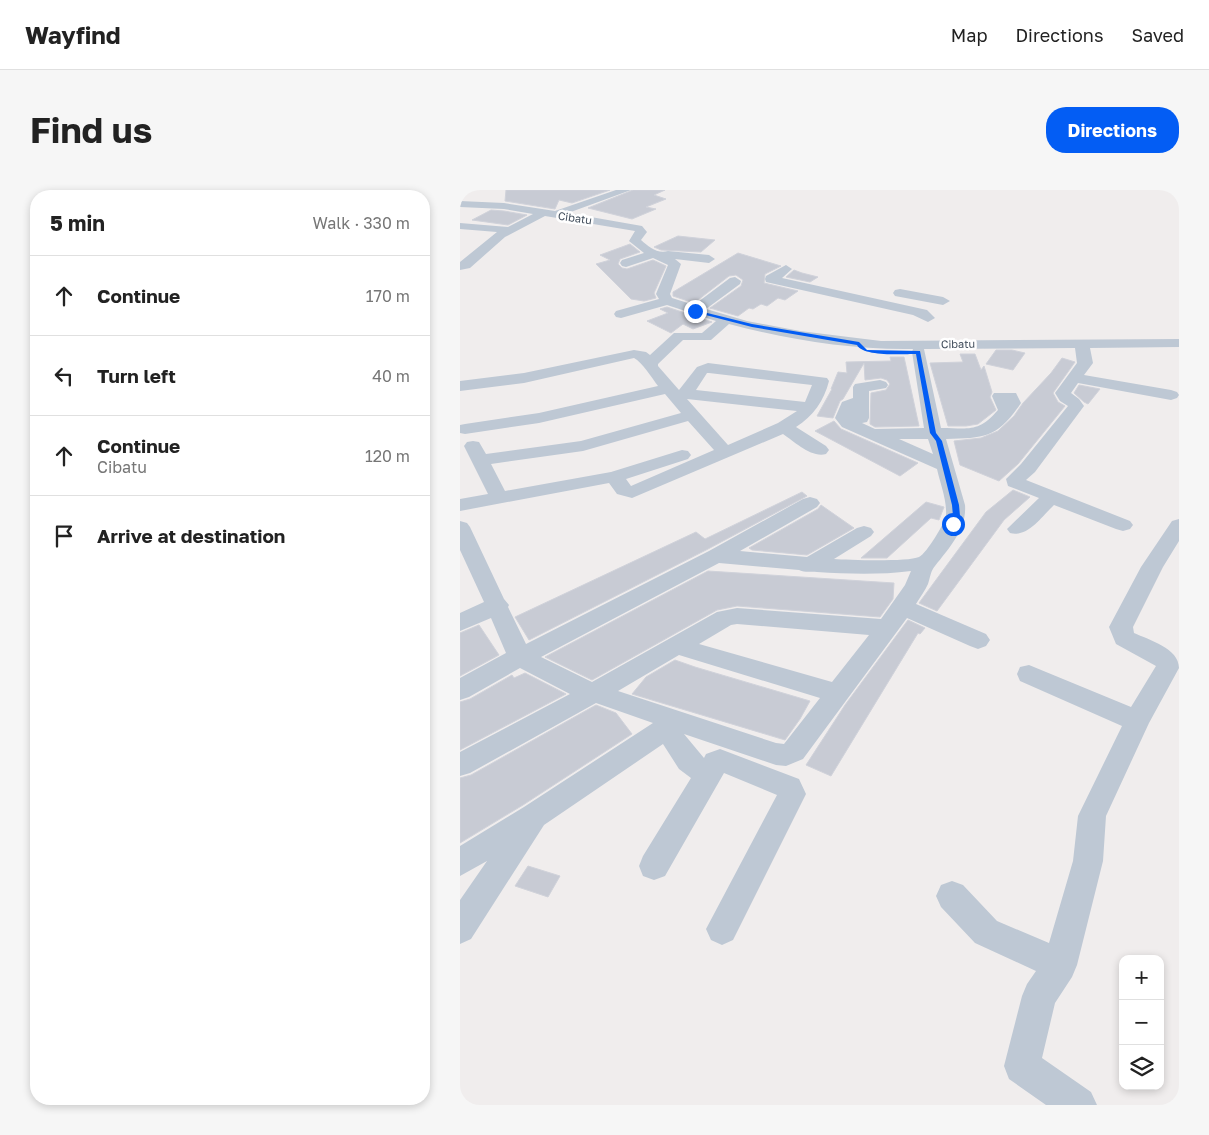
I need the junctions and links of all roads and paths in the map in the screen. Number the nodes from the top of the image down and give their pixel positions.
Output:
1 (626, 190) edge
2 (460, 204) edge
3 (491, 205) junction
4 (549, 214) junction
5 (462, 221) edge
6 (508, 230) junction
7 (657, 256) junction
8 (709, 259) dead end
9 (626, 263) dead end
10 (460, 266) edge
11 (786, 269) dead end
12 (814, 274) dead end
13 (735, 281) dead end
14 (794, 285) junction
15 (889, 290) dead end
16 (956, 292) dead end
17 (667, 301) junction
18 (940, 301) junction
19 (695, 311) junction
20 (621, 314) dead end
21 (925, 316) junction
22 (725, 320) junction
23 (1045, 329) dead end
24 (1082, 343) junction
25 (1179, 343) edge
26 (859, 344) junction
27 (995, 344) junction
28 (1040, 344) junction
29 (901, 345) junction
30 (923, 352) junction
31 (1032, 358) dead end
32 (653, 369) junction
33 (1076, 378) junction
34 (638, 379) dead end
35 (620, 384) dead end
36 (880, 385) dead end
37 (460, 386) edge
38 (1171, 395) dead end
39 (547, 400) dead end
40 (681, 400) junction
41 (809, 407) junction
42 (1008, 408) dead end
43 (489, 410) dead end
44 (759, 410) dead end
45 (462, 420) edge
46 (784, 427) junction
47 (867, 432) junction
48 (938, 436) junction
49 (720, 448) junction
50 (802, 459) dead end
51 (480, 460) junction
52 (945, 466) junction
53 (1051, 497) junction
54 (499, 498) junction
55 (810, 503) dead end
56 (460, 505) edge
57 (1123, 525) dead end
58 (1179, 525) edge
59 (461, 527) edge
60 (1017, 529) dead end
61 (864, 532) dead end
62 (716, 556) junction
63 (925, 563) junction
64 (807, 566) junction
65 (498, 605) junction
66 (902, 607) junction
67 (460, 623) edge
68 (886, 628) junction
69 (978, 640) dead end
70 (676, 646) junction
71 (520, 656) junction
72 (1029, 674) dead end
73 (460, 690) edge
74 (596, 692) junction
75 (837, 693) junction
76 (1137, 721) junction
77 (671, 725) junction
78 (460, 764) edge
79 (709, 774) junction
80 (534, 816) junction
81 (460, 862) edge
82 (654, 866) dead end
83 (952, 896) dead end
84 (460, 928) edge
85 (722, 929) dead end
86 (1060, 965) junction
87 (1078, 1105) edge

1 - 4 street
2 - 3 street, Cibatu
3 - 4 street, Cibatu
3 - 5 street
4 - 6 street
4 - 7 street, Cibatu
5 - 6 street
6 - 10 street
7 - 8 street
7 - 9 street
7 - 17 street, Cibatu
11 - 14 street
12 - 14 street
13 - 19 street
14 - 21 street
15 - 18 street
16 - 18 street
17 - 19 street, Cibatu
17 - 20 street
18 - 21 street
19 - 22 street, Cibatu
21 - 29 street
22 - 26 street, Cibatu
22 - 32 street
23 - 28 street
24 - 25 street, Cibatu
24 - 28 street, Cibatu
24 - 33 street
26 - 29 street, Cibatu
26 - 30 street
27 - 28 street, Cibatu
27 - 29 street, Cibatu
27 - 30 street
28 - 31 street
30 - 48 street
32 - 34 street
32 - 37 street
32 - 40 street
33 - 38 street
33 - 53 street
35 - 39 street
36 - 47 street
40 - 41 street
40 - 41 street
40 - 44 street
40 - 45 street
40 - 49 street
40 - 51 street
41 - 46 street
42 - 48 street
43 - 45 street
45 - 51 street
46 - 49 street
46 - 50 street
47 - 48 street
47 - 52 street
48 - 52 street
49 - 54 street
51 - 54 street
52 - 63 street
53 - 57 street
53 - 60 street
54 - 56 street
55 - 62 street
58 - 76 street
59 - 65 street
61 - 64 street
62 - 64 street
62 - 71 street
63 - 64 street
63 - 66 street
65 - 67 street
65 - 71 street
66 - 68 street
66 - 69 street
68 - 70 street
68 - 75 street
70 - 74 street
70 - 75 street
71 - 73 street
71 - 74 street
72 - 76 street
74 - 77 street
74 - 78 street
75 - 77 street
76 - 86 street
77 - 79 street
77 - 80 street
79 - 82 street
79 - 85 street
80 - 81 street
80 - 84 street
83 - 86 street
86 - 87 street

